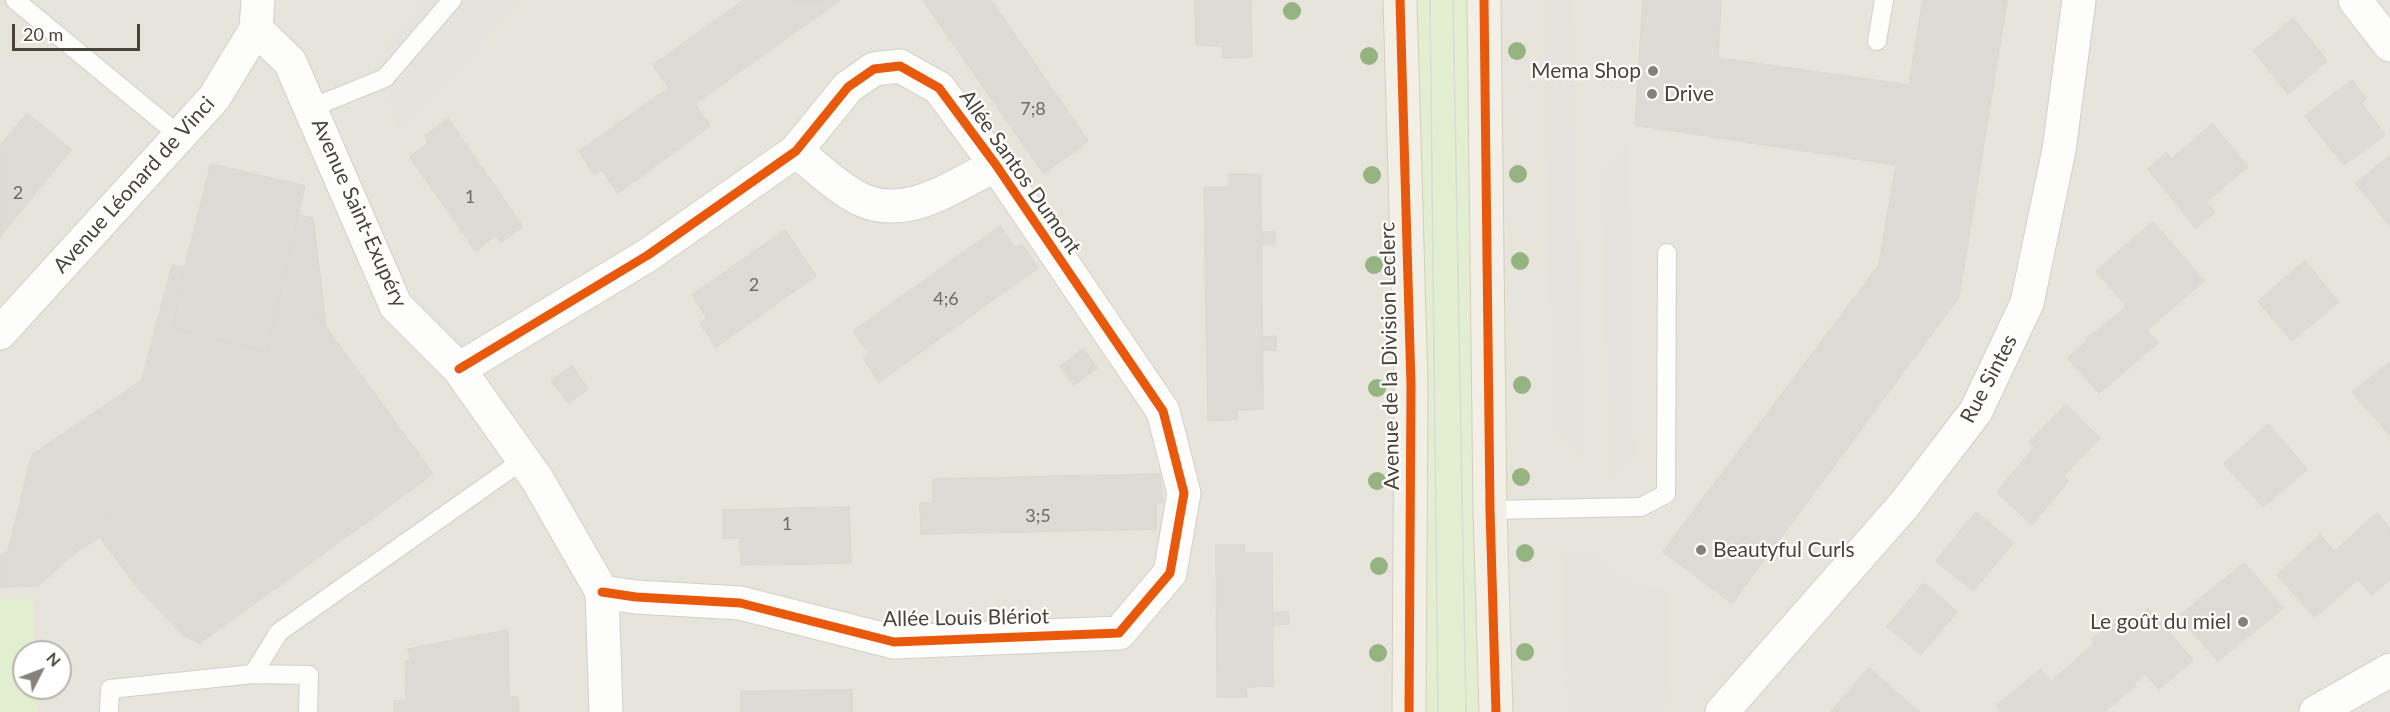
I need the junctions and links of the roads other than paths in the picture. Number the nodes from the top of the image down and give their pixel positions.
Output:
1 (15, 0) edge
2 (452, 0) edge
3 (1400, 0) edge
4 (1484, 0) edge
5 (1884, 0) edge
6 (2079, 0) edge
7 (2355, 0) edge
8 (257, 14) edge
9 (1878, 41) dead end
10 (2390, 45) edge
11 (311, 108) junction
12 (180, 136) junction
13 (796, 151) junction
14 (996, 165) junction
15 (1667, 253) dead end
16 (1, 331) edge
17 (459, 369) junction
18 (524, 460) junction
19 (1490, 510) junction
20 (602, 592) junction
21 (1119, 633) joint
22 (2390, 670) edge
23 (253, 674) junction
24 (109, 712) edge
25 (308, 712) edge
26 (606, 712) edge
27 (1409, 712) edge
28 (1496, 712) edge
29 (1722, 712) edge
30 (2316, 712) edge

1 - 12 lane
2 - 11 lane
3 - 27 main road, Avenue de la Division Leclerc
4 - 19 main road
5 - 9 lane
6 - 29 street, Rue Sintes
7 - 10 street
8 - 11 street, Avenue Saint-Exupéry
8 - 12 street, Avenue Léonard de Vinci
11 - 17 street, Avenue Saint-Exupéry
12 - 16 street, Avenue Léonard de Vinci
13 - 14 street, Allée Santos Dumont
13 - 14 street, Allée Santos Dumont
13 - 17 street, Allée Santos Dumont
14 - 21 street, Allée Santos Dumont
15 - 19 lane
17 - 18 street, Avenue Saint-Exupéry
18 - 20 street, Avenue Saint-Exupéry
18 - 23 lane
19 - 28 main road
20 - 21 street, Allée Louis Blériot
20 - 26 street, Avenue Saint-Exupéry
22 - 30 street
23 - 24 lane
23 - 25 lane

